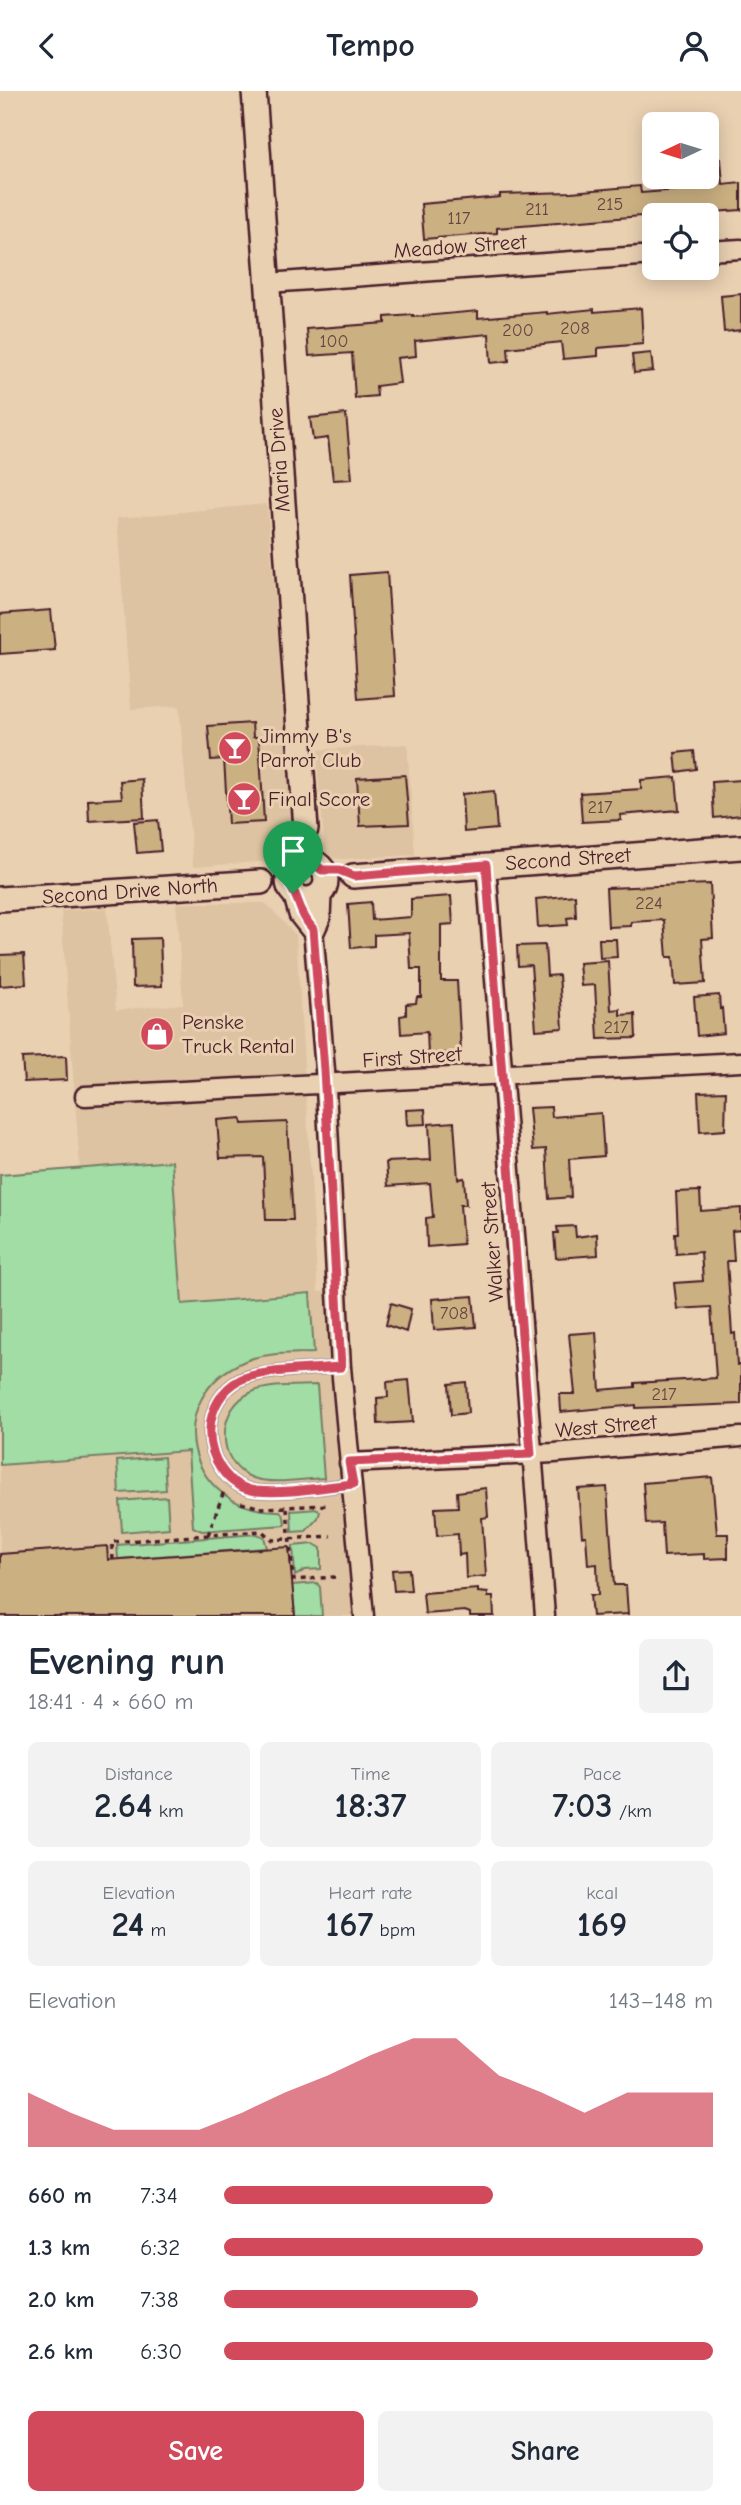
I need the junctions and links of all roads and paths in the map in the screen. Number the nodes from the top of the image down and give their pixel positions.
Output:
1 (254, 91) edge
2 (741, 249) edge
3 (719, 250) edge
4 (642, 256) edge
5 (268, 282) junction
6 (741, 846) edge
7 (486, 865) junction
8 (307, 881) junction
9 (0, 899) edge
10 (313, 929) joint
11 (741, 1062) edge
12 (501, 1074) junction
13 (325, 1085) junction
14 (85, 1096) dead end
15 (341, 1367) junction
16 (741, 1437) edge
17 (531, 1454) junction
18 (349, 1462) junction
19 (214, 1484) dead end
20 (353, 1484) junction
21 (224, 1492) junction
22 (329, 1505) dead end
23 (287, 1508) junction
24 (208, 1535) junction
25 (331, 1536) dead end
26 (290, 1539) junction
27 (113, 1560) dead end
28 (335, 1577) dead end
29 (364, 1616) edge
30 (545, 1616) edge

1 - 5 street, Maria Drive
2 - 3 street
4 - 5 street, Meadow Street
5 - 8 street, Maria Drive
6 - 7 street, Second Street
7 - 8 street, Second Street
7 - 12 street, Walker Street
8 - 9 street, Second Drive North
8 - 10 street, Maria Drive
10 - 13 street
11 - 12 street, First Street
12 - 13 street, First Street
12 - 17 street, Walker Street
13 - 14 street, First Street
13 - 15 street
15 - 18 street
15 - 20 lane
16 - 17 street, West Street
17 - 18 street, West Street
17 - 30 street, Walker Street
18 - 20 street
19 - 21 path
20 - 29 street
21 - 23 path
21 - 24 path
22 - 23 path
23 - 26 path
24 - 26 path
24 - 27 path
25 - 26 path
26 - 28 path

